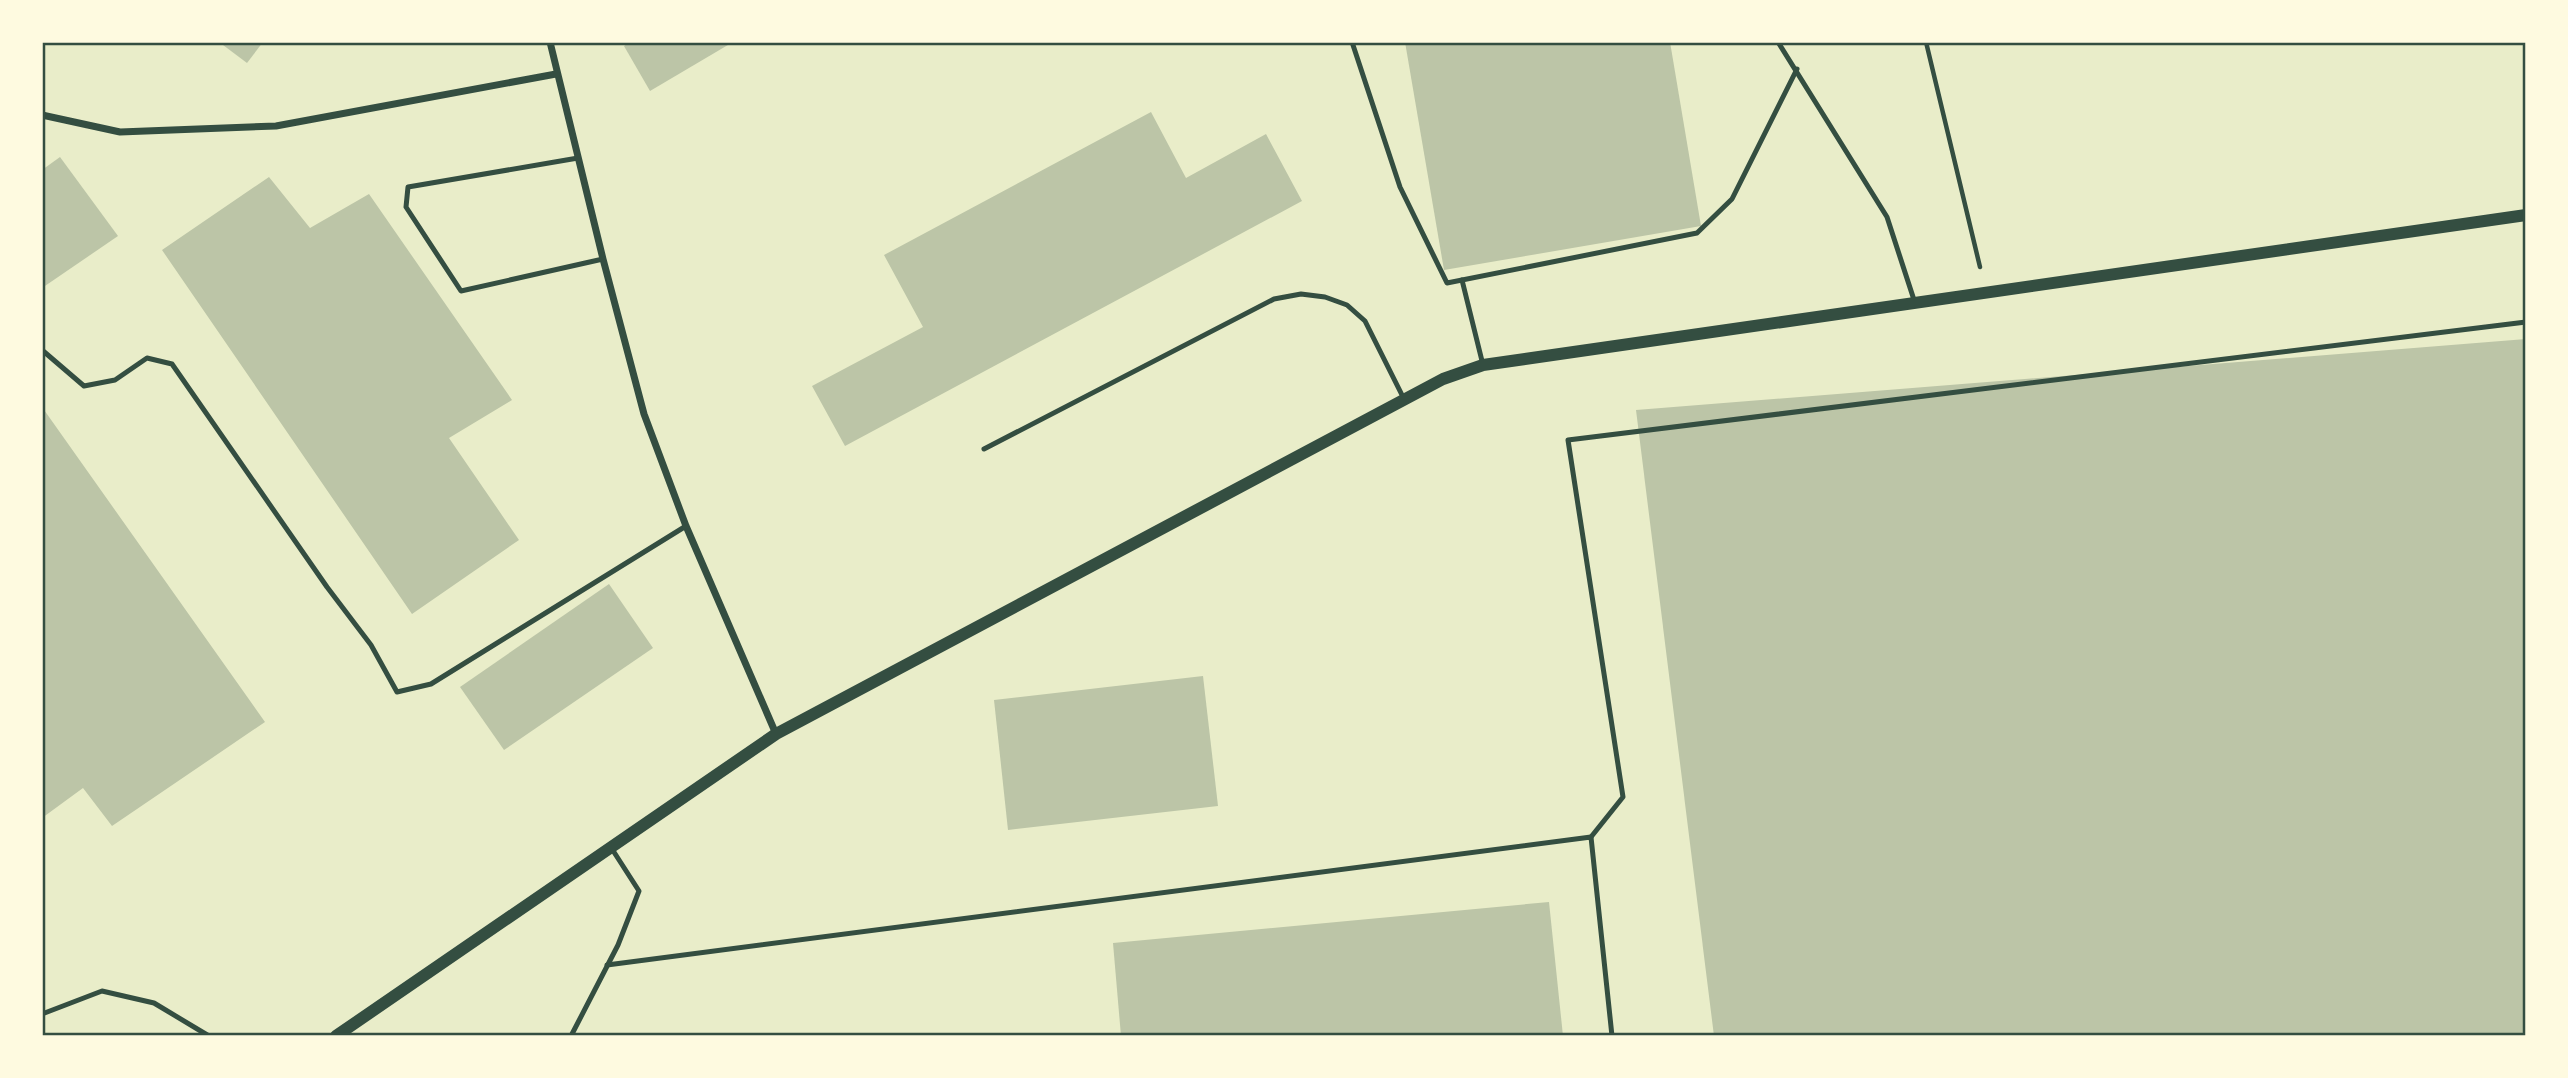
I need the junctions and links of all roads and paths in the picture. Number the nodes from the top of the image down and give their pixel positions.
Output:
1 (550, 42) edge
2 (1352, 42) edge
3 (1778, 42) edge
4 (1926, 42) edge
5 (1797, 69) junction
6 (556, 74) junction
7 (42, 115) edge
8 (578, 158) junction
9 (2526, 215) edge
10 (603, 259) junction
11 (1462, 280) junction
12 (1986, 292) junction
13 (1915, 303) junction
14 (2526, 322) edge
15 (42, 350) edge
16 (1483, 365) junction
17 (1404, 399) junction
18 (984, 449) dead end
19 (686, 526) junction
20 (776, 734) junction
21 (1591, 837) junction
22 (611, 847) junction
23 (607, 965) junction
24 (42, 1014) edge
25 (209, 1036) edge
26 (336, 1036) edge
27 (571, 1036) edge
28 (1612, 1036) edge

1 - 6 street
2 - 11 lane
3 - 5 lane
4 - 12 path
5 - 11 lane
5 - 13 lane
6 - 7 street
6 - 8 street
8 - 10 street
8 - 10 lane
9 - 12 street
10 - 19 street
11 - 16 lane
12 - 13 street
13 - 16 street
14 - 21 lane
15 - 19 lane
16 - 17 street
17 - 18 lane
17 - 20 street
19 - 20 street
20 - 22 street
21 - 23 lane
21 - 28 lane
22 - 23 lane
22 - 26 street
23 - 27 lane
24 - 25 lane

